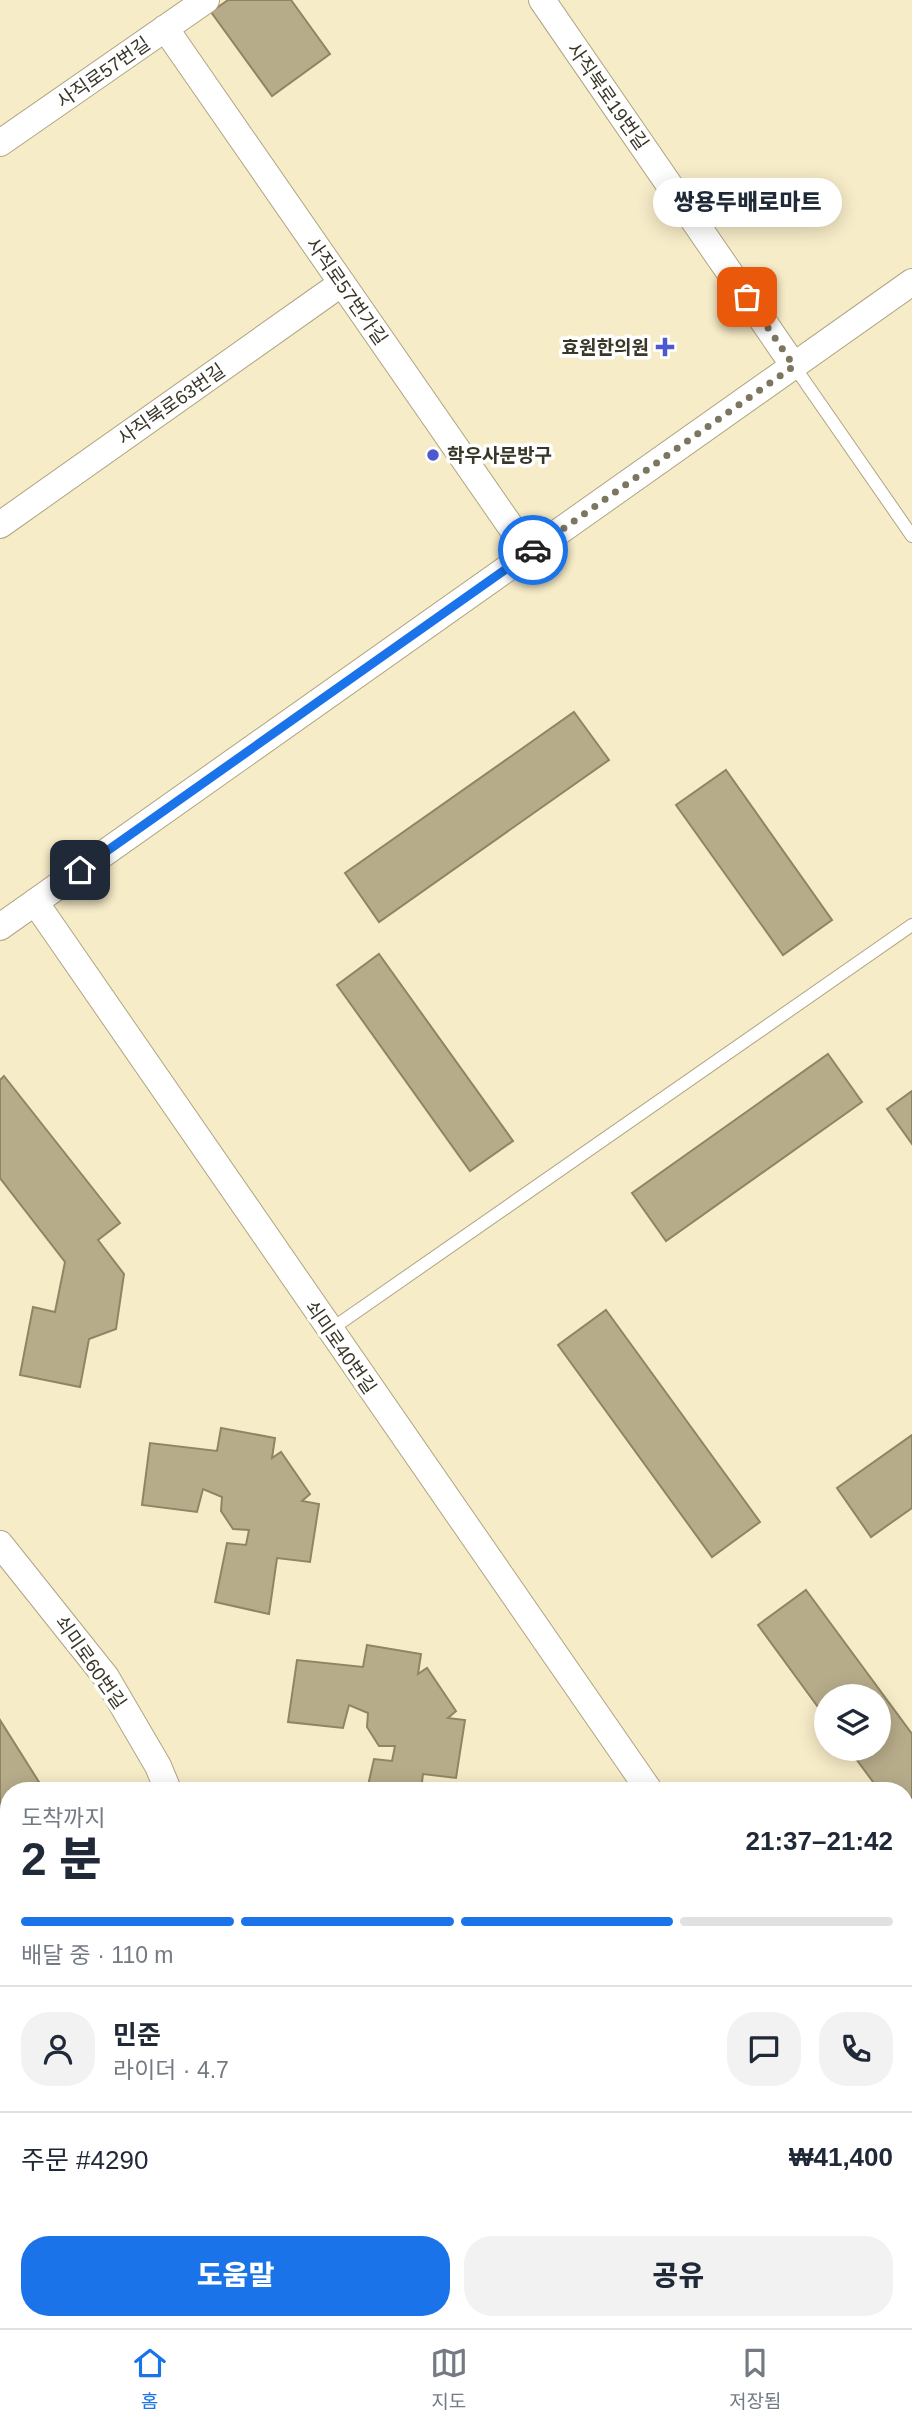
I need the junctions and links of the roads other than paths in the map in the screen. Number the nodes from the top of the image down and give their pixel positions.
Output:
1 (206, 0) edge
2 (542, 0) edge
3 (165, 28) junction
4 (0, 143) edge
5 (912, 282) edge
6 (342, 283) junction
7 (794, 366) junction
8 (0, 525) edge
9 (912, 536) edge
10 (529, 553) junction
11 (35, 902) junction
12 (912, 925) edge
13 (0, 927) edge
14 (330, 1330) junction
15 (0, 1544) edge
16 (165, 1782) edge
17 (643, 1782) edge

1 - 3 street, 사직로57번길
2 - 7 street, 사직북로19번길
3 - 4 street, 사직로57번길
3 - 6 street, 사직로57번가길
5 - 7 street
6 - 8 street, 사직북로63번길
6 - 10 street, 사직로57번가길
7 - 9 lane
7 - 10 street
10 - 11 street
11 - 13 street
11 - 14 street, 쇠미로40번길
12 - 14 lane
14 - 17 street, 쇠미로40번길
15 - 16 street, 쇠미로60번길

